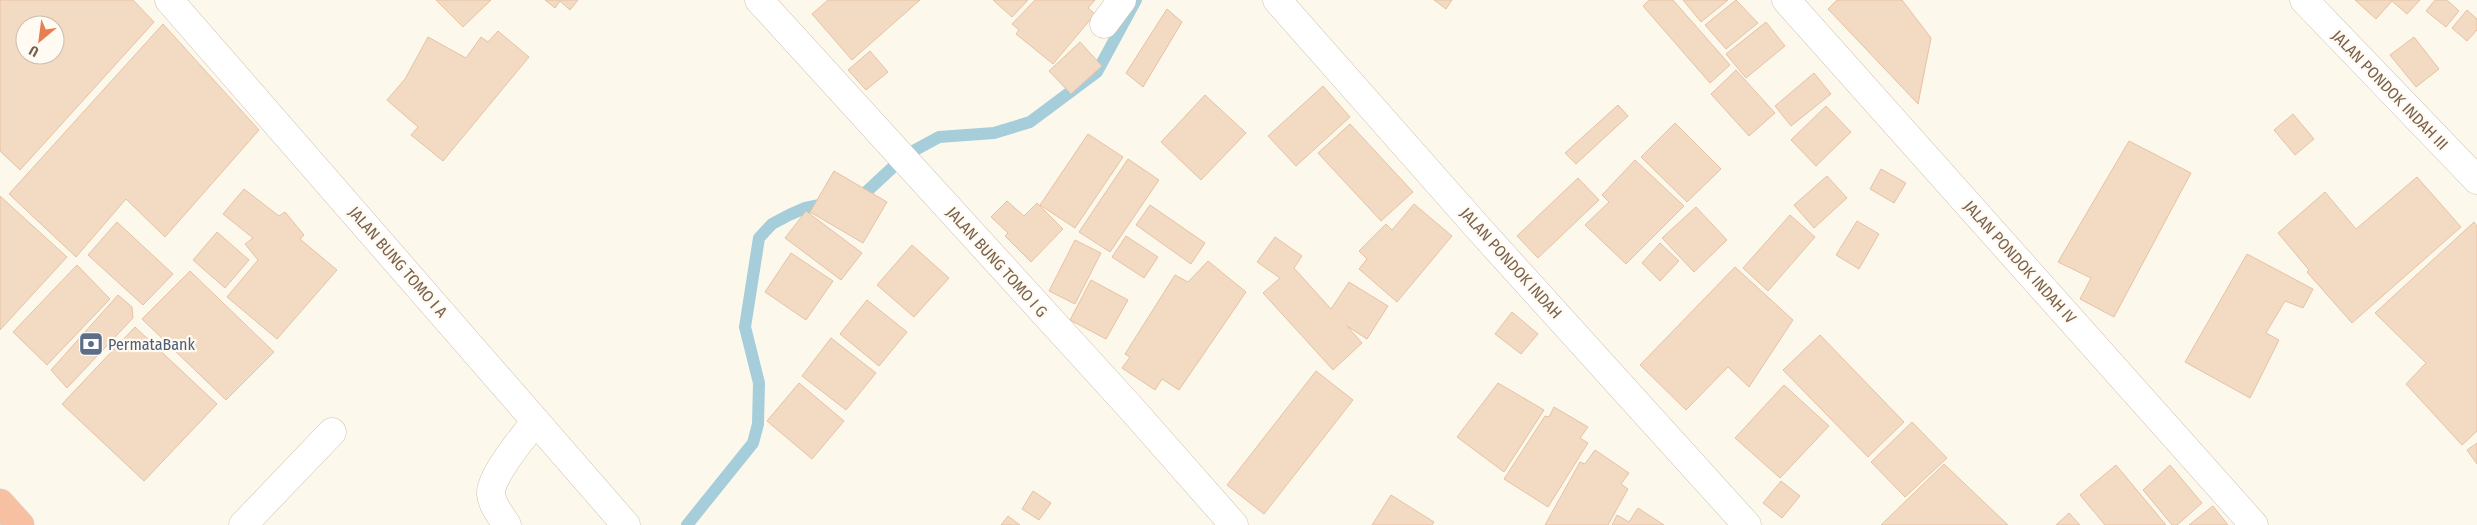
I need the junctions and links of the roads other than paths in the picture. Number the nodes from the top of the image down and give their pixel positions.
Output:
1 (169, 0) edge
2 (759, 0) edge
3 (1122, 0) edge
4 (1277, 0) edge
5 (1786, 0) edge
6 (2304, 0) edge
7 (1104, 24) dead end
8 (2477, 180) edge
9 (536, 422) junction
10 (332, 432) dead end
11 (0, 503) edge
12 (20, 525) edge
13 (243, 525) edge
14 (507, 525) edge
15 (626, 525) edge
16 (1234, 525) edge
17 (1747, 525) edge
18 (2254, 525) edge

1 - 9 street, JALAN BUNG TOMO I A
2 - 16 street, JALAN BUNG TOMO I G
3 - 7 street
4 - 17 street, JALAN PONDOK INDAH
5 - 18 street, JALAN PONDOK INDAH IV
6 - 8 street, JALAN PONDOK INDAH III
9 - 14 street
9 - 15 street, JALAN BUNG TOMO I A
10 - 13 street
11 - 12 highway

